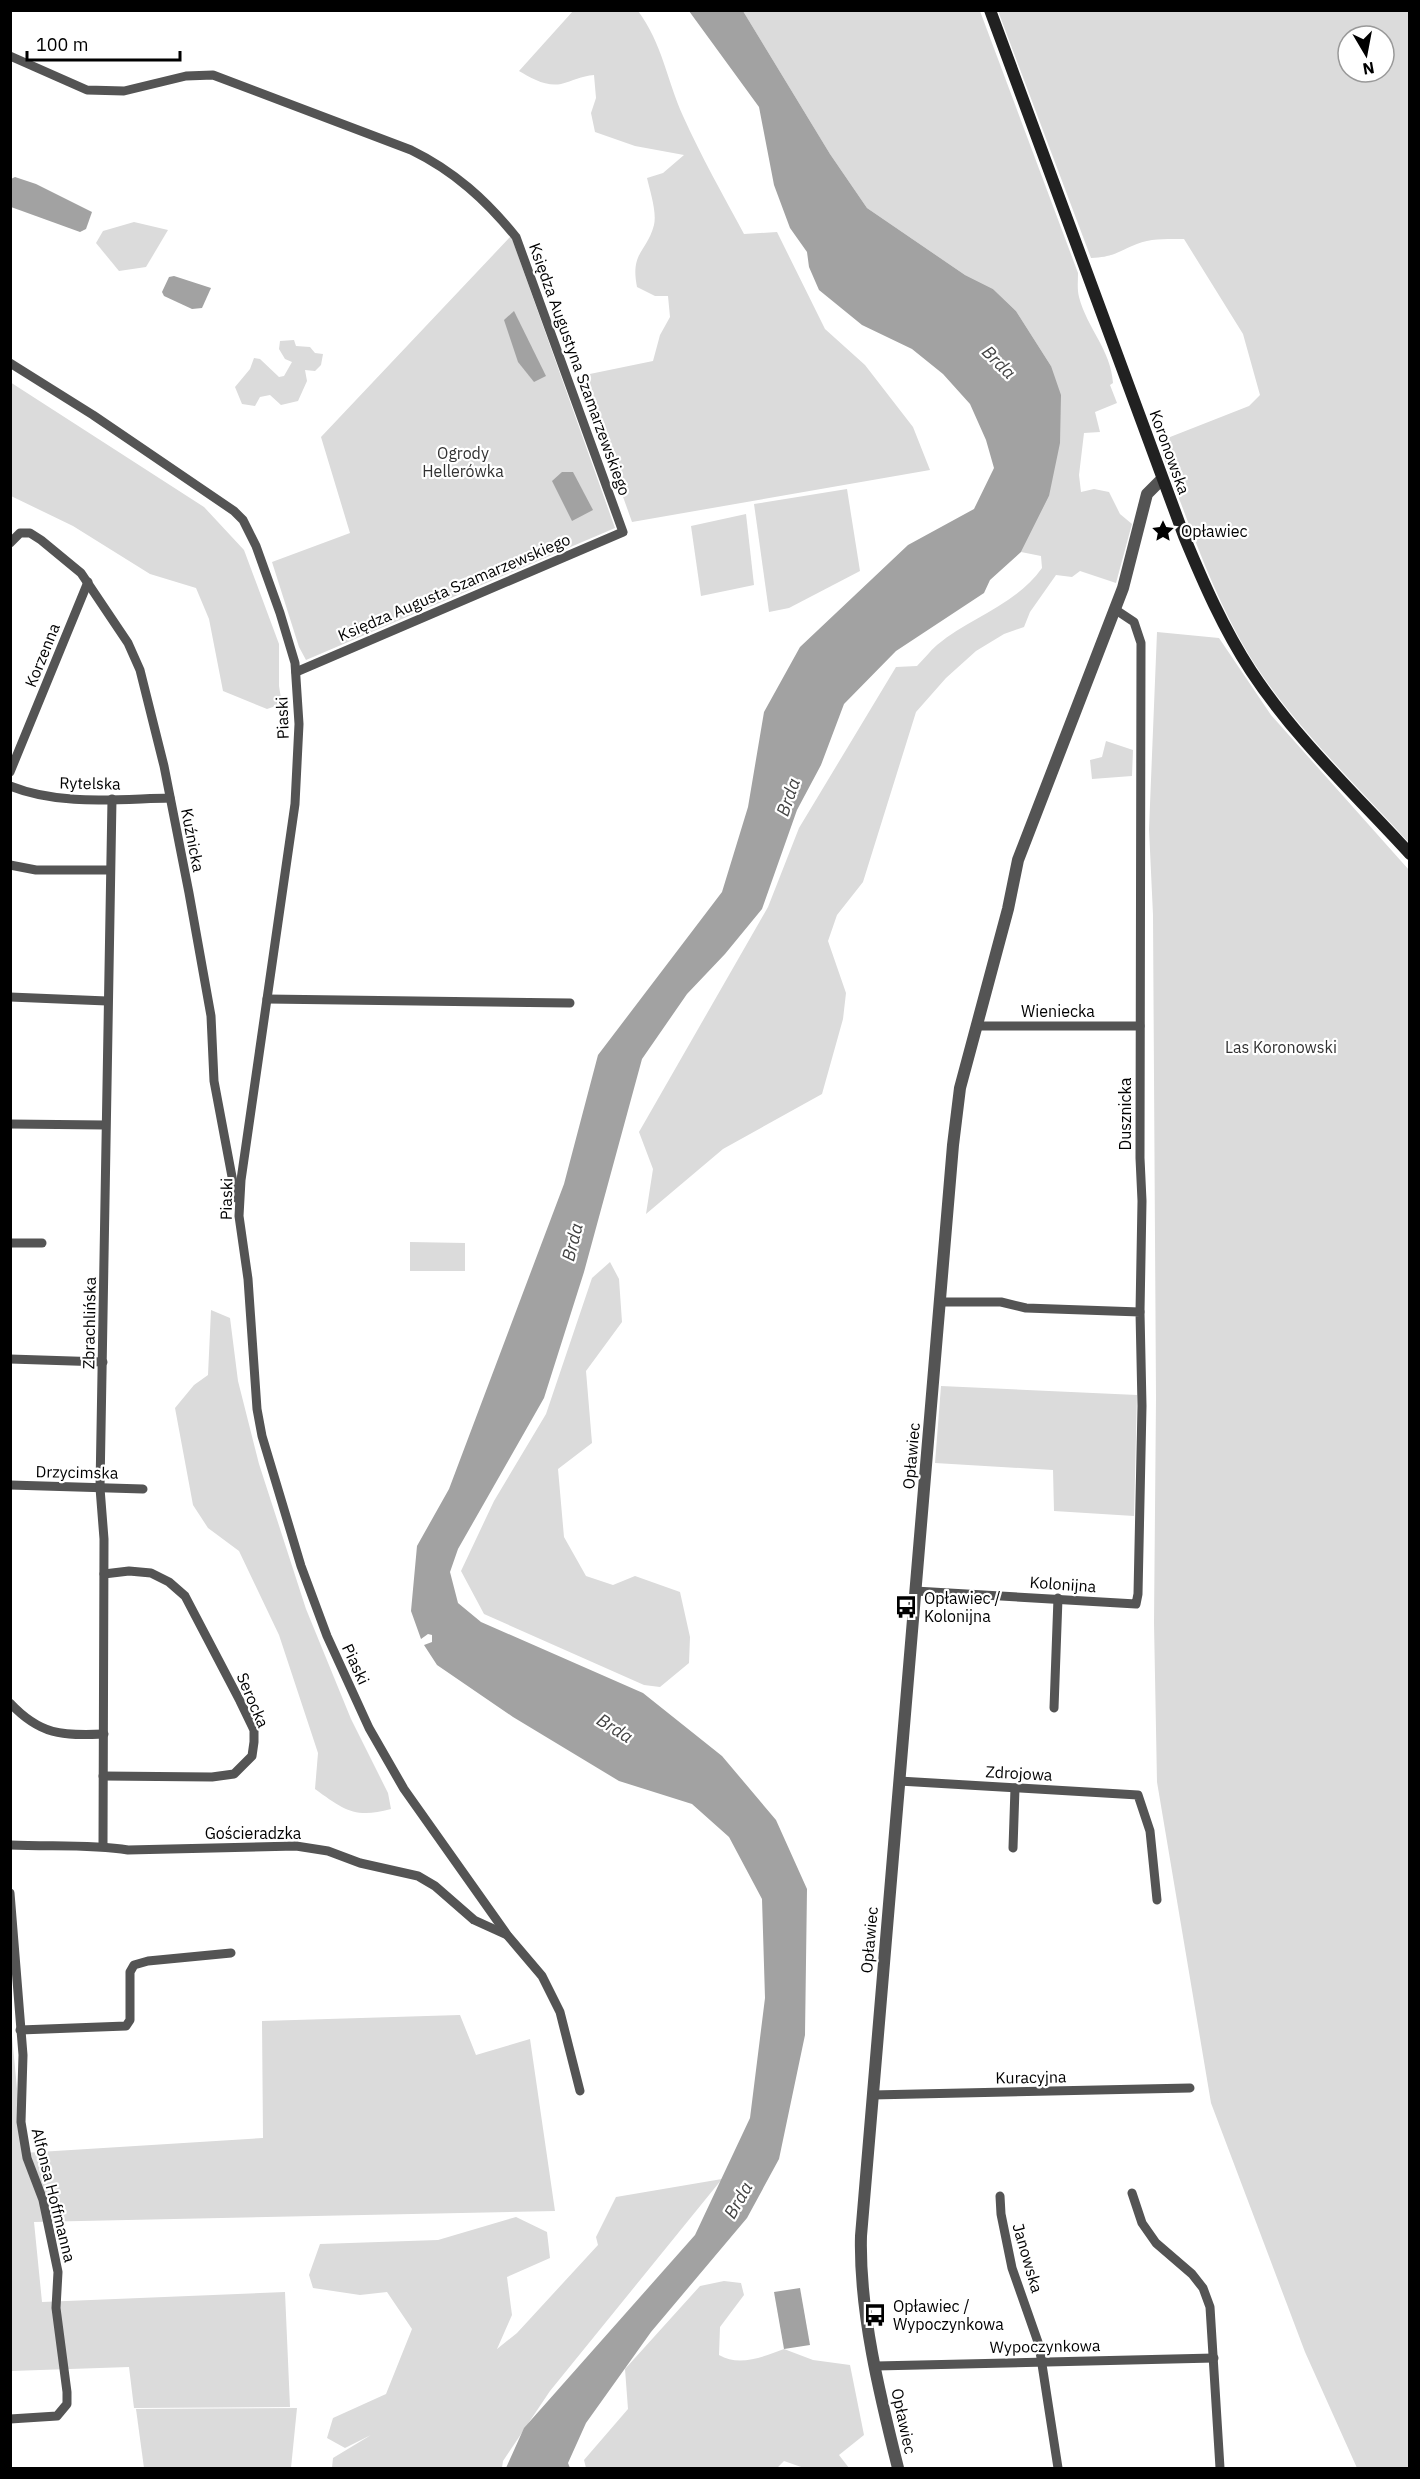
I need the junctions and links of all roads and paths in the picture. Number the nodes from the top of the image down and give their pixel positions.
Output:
1 (990, 10) edge
2 (10, 56) edge
3 (10, 363) edge
4 (1162, 479) junction
5 (623, 532) joint
6 (11, 543) edge
7 (88, 582) junction
8 (1116, 610) junction
9 (296, 672) junction
10 (10, 772) edge
11 (10, 786) edge
12 (170, 798) junction
13 (112, 799) junction
14 (1410, 854) edge
15 (10, 865) edge
16 (109, 870) junction
17 (10, 997) edge
18 (267, 999) junction
19 (107, 1001) junction
20 (570, 1003) dead end
21 (976, 1026) junction
22 (1140, 1026) junction
23 (10, 1124) edge
24 (105, 1125) junction
25 (239, 1216) junction
26 (10, 1243) edge
27 (42, 1243) dead end
28 (940, 1302) junction
29 (1140, 1312) junction
30 (10, 1359) edge
31 (103, 1362) junction
32 (10, 1485) edge
33 (100, 1488) junction
34 (143, 1489) dead end
35 (104, 1574) junction
36 (915, 1591) junction
37 (1058, 1598) junction
38 (1136, 1604) joint
39 (10, 1703) edge
40 (1054, 1708) dead end
41 (104, 1734) junction
42 (103, 1776) junction
43 (899, 1781) junction
44 (1015, 1788) junction
45 (10, 1845) edge
46 (103, 1846) junction
47 (1012, 1848) dead end
48 (10, 1893) edge
49 (1157, 1900) dead end
50 (508, 1936) junction
51 (231, 1953) dead end
52 (20, 2030) junction
53 (1190, 2088) dead end
54 (580, 2091) dead end
55 (872, 2095) junction
56 (1132, 2193) dead end
57 (1000, 2196) dead end
58 (1214, 2358) junction
59 (1042, 2361) junction
60 (876, 2366) junction
61 (10, 2419) edge
62 (898, 2469) edge
63 (1058, 2469) edge
64 (1220, 2469) edge

1 - 4 main road, Koronowska
2 - 5 street, Księdza Augustyna Szamarzewskiego
3 - 9 street, Piaski
4 - 8 street, Opławiec
4 - 14 main road, Koronowska
5 - 9 street, Księdza Augusta Szamarzewskiego
6 - 7 street, Kuźnicka
7 - 10 street, Korzenna
7 - 12 street, Kuźnicka
8 - 21 street, Opławiec
8 - 22 street, Dusznicka
9 - 18 street, Piaski
11 - 13 street, Rytelska
12 - 13 street, Rytelska
12 - 25 street, Kuźnicka
13 - 16 street, Zbrachlińska
15 - 16 street
16 - 19 street, Zbrachlińska
17 - 19 street
18 - 20 street
18 - 25 street, Piaski
19 - 24 street, Zbrachlińska
21 - 22 street, Wieniecka
21 - 28 street, Opławiec
22 - 29 street, Dusznicka
23 - 24 street
24 - 31 street, Zbrachlińska
25 - 50 street, Piaski
26 - 27 street
28 - 29 street
28 - 36 street, Opławiec
29 - 38 street, Dusznicka
30 - 31 street
31 - 33 street, Zbrachlińska
32 - 33 street, Drzycimska
33 - 34 street, Drzycimska
33 - 35 street, Zbrachlińska
35 - 41 street, Zbrachlińska
35 - 42 street, Serocka
36 - 37 street, Kolonijna
36 - 43 street, Opławiec
37 - 38 street, Kolonijna
37 - 40 street
39 - 41 street
41 - 42 street, Zbrachlińska
42 - 46 street, Zbrachlińska
43 - 44 street, Zdrojowa
43 - 55 street, Opławiec
44 - 47 street
44 - 49 street, Zdrojowa
45 - 46 street, Gościeradzka
46 - 50 street, Gościeradzka
48 - 52 street, Alfonsa Hoffmanna
50 - 54 street, Piaski
51 - 52 street
52 - 61 street, Alfonsa Hoffmanna
53 - 55 street, Kuracyjna
55 - 60 street, Opławiec
56 - 58 street
57 - 59 street, Janowska
58 - 59 street, Wypoczynkowa
58 - 64 street
59 - 60 street, Wypoczynkowa
59 - 63 street, Janowska
60 - 62 street, Opławiec

